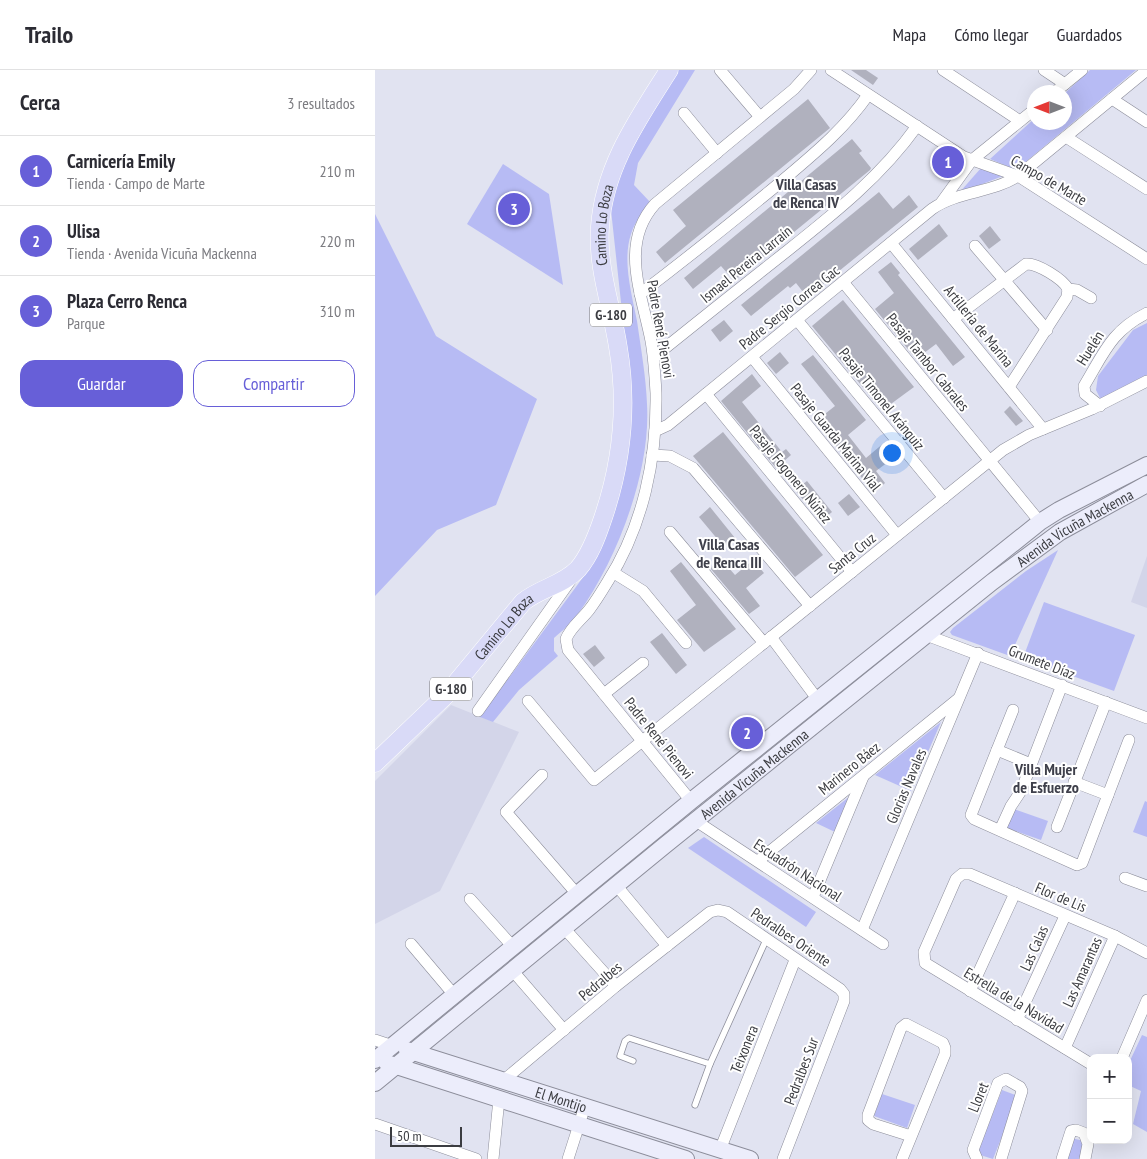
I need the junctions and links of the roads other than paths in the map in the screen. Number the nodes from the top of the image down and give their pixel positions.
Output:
1 (669, 70) edge
2 (720, 70) edge
3 (811, 70) edge
4 (831, 70) edge
5 (943, 70) edge
6 (1044, 70) edge
7 (1082, 70) edge
8 (1147, 70) edge
9 (1065, 84) joint
10 (868, 95) junction
11 (1112, 99) junction
12 (684, 113) dead end
13 (1027, 115) edge
14 (760, 117) junction
15 (1020, 120) junction
16 (1147, 122) edge
17 (917, 126) junction
18 (1066, 137) junction
19 (717, 153) junction
20 (972, 160) junction
21 (1018, 176) junction
22 (1147, 189) edge
23 (941, 203) junction
24 (891, 242) junction
25 (975, 246) dead end
26 (1147, 259) edge
27 (1004, 280) junction
28 (843, 282) junction
29 (1068, 289) junction
30 (641, 294) junction
31 (1091, 298) dead end
32 (1147, 313) edge
33 (953, 319) junction
34 (797, 320) junction
35 (1047, 330) junction
36 (752, 356) junction
37 (653, 357) junction
38 (1147, 381) edge
39 (1009, 387) junction
40 (706, 394) junction
41 (1100, 406) junction
42 (1043, 429) junction
43 (655, 432) junction
44 (652, 455) junction
45 (990, 461) junction
46 (1147, 465) edge
47 (1147, 484) edge
48 (944, 498) junction
49 (1040, 522) junction
50 (670, 532) dead end
51 (897, 535) junction
52 (578, 568) junction
53 (852, 572) junction
54 (614, 573) junction
55 (810, 606) junction
56 (926, 634) junction
57 (768, 640) junction
58 (686, 643) dead end
59 (978, 653) junction
60 (643, 662) dead end
61 (1062, 685) junction
62 (604, 694) junction
63 (960, 698) junction
64 (818, 700) junction
65 (528, 701) dead end
66 (1104, 706) junction
67 (1013, 710) dead end
68 (478, 712) dead end
69 (1147, 718) edge
70 (1129, 740) dead end
71 (642, 741) junction
72 (997, 750) junction
73 (757, 761) junction
74 (375, 763) edge
75 (1031, 764) junction
76 (542, 775) dead end
77 (864, 775) junction
78 (1074, 782) junction
79 (1108, 795) junction
80 (691, 801) junction
81 (697, 821) junction
82 (1057, 828) dead end
83 (1000, 830) junction
84 (652, 833) junction
85 (664, 846) junction
86 (758, 861) junction
87 (1125, 878) dead end
88 (616, 885) junction
89 (1147, 886) edge
90 (1015, 893) junction
91 (577, 894) junction
92 (813, 897) junction
93 (470, 899) dead end
94 (589, 908) junction
95 (718, 910) joint
96 (1065, 916) junction
97 (564, 928) junction
98 (862, 930) junction
99 (1115, 936) junction
100 (766, 940) junction
101 (411, 944) dead end
102 (883, 944) dead end
103 (667, 946) junction
104 (513, 948) junction
105 (1147, 953) edge
106 (795, 960) junction
107 (923, 960) joint
108 (512, 970) junction
109 (616, 986) junction
110 (970, 991) junction
111 (844, 994) joint
112 (455, 996) junction
113 (1146, 1007) edge
114 (1017, 1020) junction
115 (1142, 1027) edge
116 (564, 1030) junction
117 (375, 1040) edge
118 (393, 1046) junction
119 (1065, 1048) junction
120 (414, 1052) junction
121 (1125, 1054) edge
122 (375, 1060) edge
123 (633, 1061) dead end
124 (1087, 1062) edge
125 (710, 1064) junction
126 (396, 1066) junction
127 (504, 1080) junction
128 (375, 1083) edge
129 (499, 1099) junction
130 (695, 1105) dead end
131 (585, 1106) junction
132 (375, 1124) edge
133 (579, 1125) junction
134 (911, 1136) junction
135 (720, 1150) junction
136 (477, 1159) edge
137 (493, 1159) edge
138 (568, 1159) edge
139 (685, 1159) edge
140 (750, 1159) edge
141 (783, 1159) edge
142 (902, 1159) edge
143 (977, 1159) edge
144 (1001, 1159) edge
145 (1062, 1159) edge
146 (1085, 1159) edge

1 - 52 main road, Camino Lo Boza / G-180
2 - 14 street
3 - 14 street, Padre René Pienovi
4 - 10 street, Campo de Marte
5 - 15 street
6 - 9 street
7 - 9 street
8 - 11 street, Padre Sergio Correa Gac
10 - 17 street, Campo de Marte
10 - 30 street
11 - 16 street
11 - 18 street, Padre Sergio Correa Gac
12 - 19 street
13 - 15 street, Padre Sergio Correa Gac
14 - 19 street, Padre René Pienovi
15 - 20 street, Padre Sergio Correa Gac
17 - 20 street, Campo de Marte
17 - 37 street, Ismael Pereira Larraín
18 - 21 street, Padre Sergio Correa Gac
18 - 22 street
19 - 30 street, Padre René Pienovi
20 - 21 street, Campo de Marte
20 - 23 street, Padre Sergio Correa Gac
21 - 23 street, Padre Sergio Correa Gac
21 - 26 street, Campo de Marte
23 - 24 street, Padre Sergio Correa Gac
24 - 28 street, Padre Sergio Correa Gac
24 - 33 street, Artillería de Marina
25 - 27 street
27 - 29 street
27 - 33 street
27 - 35 street
28 - 34 street, Padre Sergio Correa Gac
28 - 45 street, Pasaje Tambor Cabrales
29 - 31 street
29 - 35 street
30 - 37 street, Padre René Pienovi
32 - 41 street, Huelén
33 - 39 street, Artillería de Marina
34 - 36 street, Padre Sergio Correa Gac
34 - 48 street, Pasaje Timonel Aránguiz
35 - 39 street
36 - 40 street, Padre Sergio Correa Gac
36 - 51 street, Pasaje Guarda Marina Vial
37 - 43 street, Padre René Pienovi
38 - 41 street, Santa Cruz
39 - 42 street, Artillería de Marina
40 - 43 street, Padre Sergio Correa Gac
40 - 53 street, Pasaje Fogonero Núñez
41 - 42 street, Santa Cruz
42 - 45 street, Santa Cruz
43 - 44 street, Padre René Pienovi
44 - 54 street, Padre René Pienovi
44 - 55 street
45 - 48 street, Santa Cruz
45 - 49 street, Pasaje Tambor Cabrales
46 - 49 street, Avenida Vicuña Mackenna
47 - 56 street, Avenida Vicuña Mackenna
48 - 51 street, Santa Cruz
49 - 64 street, Avenida Vicuña Mackenna
50 - 57 street
51 - 53 street, Santa Cruz
52 - 68 street, Camino Lo Boza
52 - 74 main road, Camino Lo Boza / G-180
53 - 55 street, Santa Cruz
54 - 58 street
54 - 62 street, Padre René Pienovi
55 - 57 street, Santa Cruz
56 - 59 street, Grumete Díaz
56 - 73 street, Avenida Vicuña Mackenna
57 - 64 street
57 - 71 street, Santa Cruz
59 - 61 street, Grumete Díaz
59 - 63 street, Glorias Navales
60 - 62 street, Padre René Pienovi
61 - 66 street, Grumete Díaz
61 - 75 street
62 - 71 street, Padre René Pienovi
63 - 77 street, Marinero Báez
63 - 98 street, Glorias Navales
64 - 73 street, Avenida Vicuña Mackenna
65 - 71 street, Santa Cruz
66 - 69 street, Grumete Díaz
66 - 78 street
67 - 72 street
70 - 79 street
71 - 80 street, Padre René Pienovi
72 - 75 street
72 - 83 street
73 - 80 street, Avenida Vicuña Mackenna
73 - 81 street, Avenida Vicuña Mackenna
75 - 83 street
76 - 91 street
77 - 86 street, Marinero Báez
77 - 92 street
78 - 79 street
78 - 82 street
79 - 83 street
80 - 84 street, Avenida Vicuña Mackenna
81 - 85 street, Avenida Vicuña Mackenna
81 - 86 street, Escuadrón Nacional
84 - 85 street
84 - 91 street, Avenida Vicuña Mackenna
85 - 88 street, Avenida Vicuña Mackenna
86 - 92 street, Escuadrón Nacional
87 - 89 street
88 - 94 street, Avenida Vicuña Mackenna
88 - 103 street
90 - 96 street, Flor de Lis
90 - 107 street, Flor de Lis
90 - 110 street
91 - 94 street
91 - 104 street, Avenida Vicuña Mackenna
92 - 98 street, Escuadrón Nacional
93 - 104 street
94 - 97 street, Avenida Vicuña Mackenna
95 - 100 street, Pedralbes Oriente
95 - 103 street, Pedralbes
96 - 99 street, Flor de Lis
96 - 114 street, Las Calas
97 - 108 street, Avenida Vicuña Mackenna
97 - 109 street
98 - 102 street, Escuadrón Nacional
99 - 105 street, Flor de Lis
99 - 119 street, Las Amarantas
100 - 106 street, Pedralbes Oriente
100 - 125 lane
101 - 112 street
103 - 109 street, Pedralbes
104 - 112 street, Avenida Vicuña Mackenna
106 - 111 street, Pedralbes Oriente
106 - 135 street, Teixonera
107 - 110 street, Estrella de la Navidad
108 - 116 street
108 - 120 street, Avenida Vicuña Mackenna
109 - 116 street, Pedralbes
110 - 114 street, Estrella de la Navidad
111 - 141 street, Pedralbes Sur
112 - 118 street, Avenida Vicuña Mackenna
113 - 115 street
114 - 119 street, Estrella de la Navidad
115 - 121 street
116 - 127 street, Pedralbes
117 - 118 street, El Montijo
118 - 120 street, El Montijo
118 - 122 street, Avenida Vicuña Mackenna
119 - 124 street, Estrella de la Navidad
120 - 126 street, Avenida Vicuña Mackenna
120 - 127 street, El Montijo
122 - 126 street, El Montijo
123 - 125 lane
125 - 130 lane
126 - 128 street, Avenida Vicuña Mackenna
126 - 129 street, El Montijo
127 - 131 street, El Montijo
129 - 133 street, El Montijo
129 - 137 street
131 - 133 street
131 - 135 street, El Montijo
132 - 136 street
133 - 138 street
133 - 139 street, El Montijo
134 - 134 street
134 - 142 street
135 - 140 street, El Montijo
143 - 144 street, Lloret
145 - 146 street

